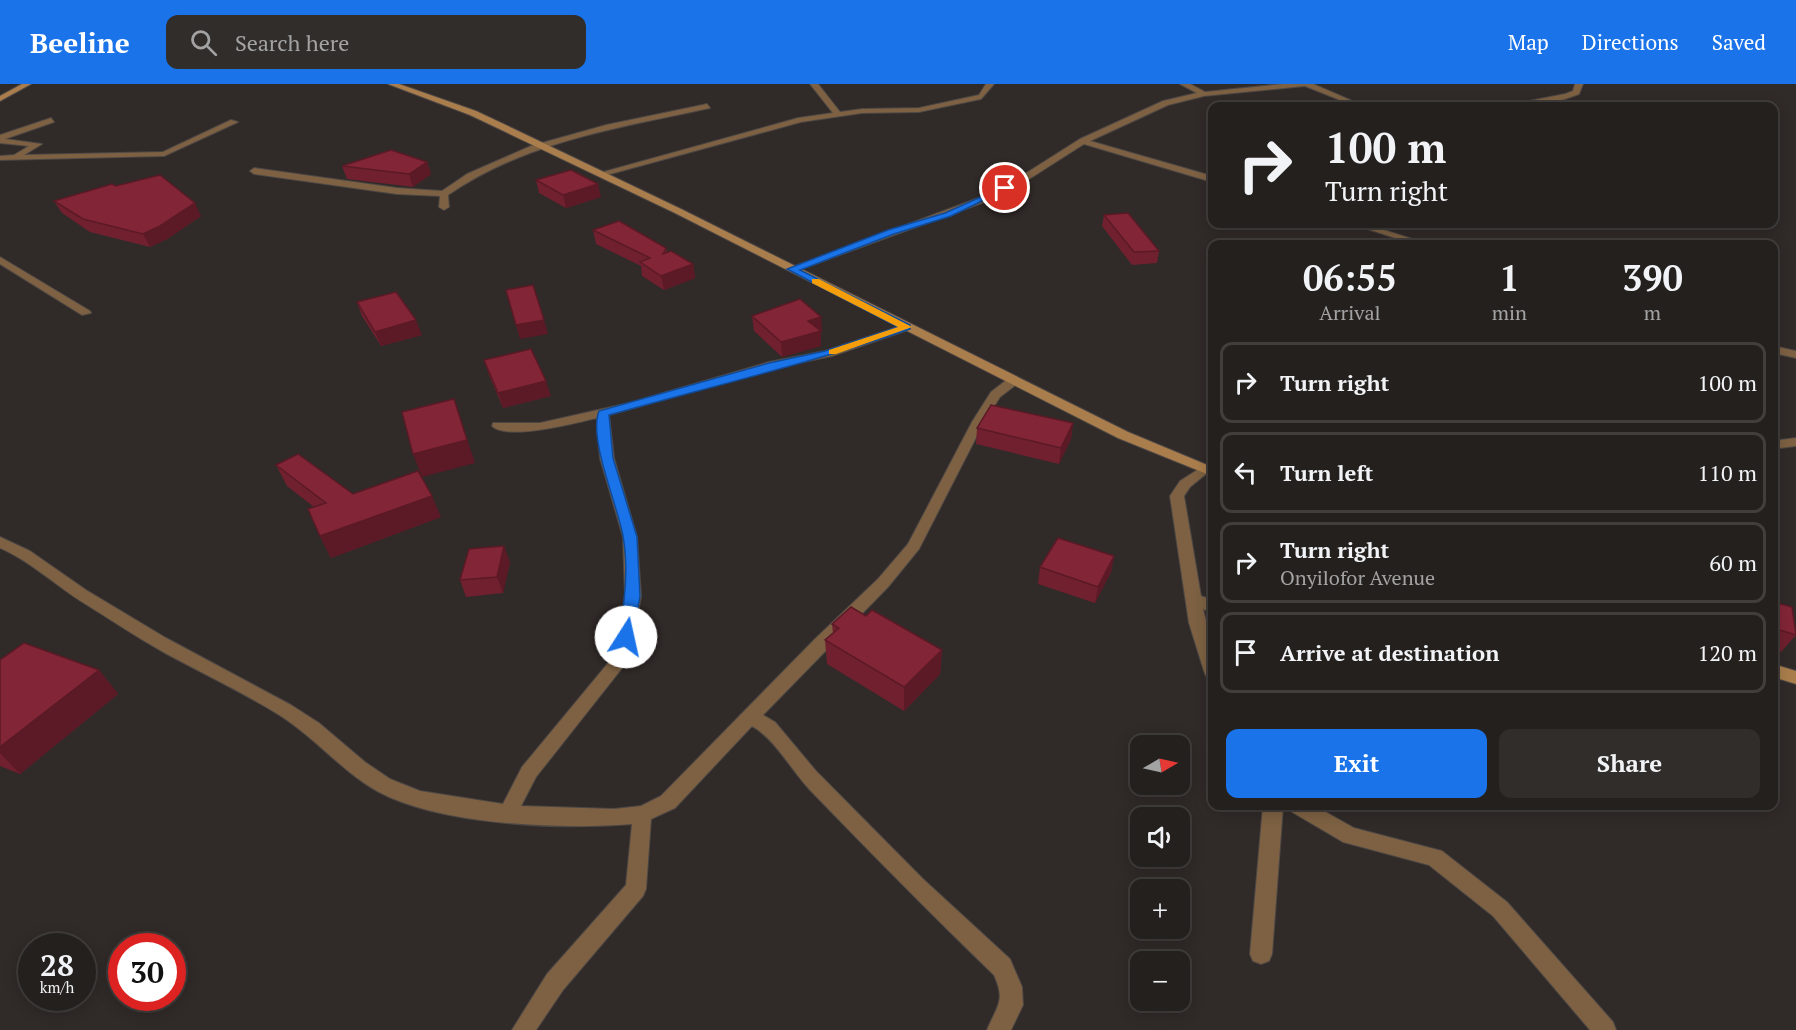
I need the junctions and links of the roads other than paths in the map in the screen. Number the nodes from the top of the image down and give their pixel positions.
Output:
1 (27, 84) edge
2 (392, 84) edge
3 (814, 84) edge
4 (990, 84) edge
5 (1185, 84) edge
6 (1306, 84) edge
7 (1579, 84) edge
8 (1204, 94) junction
9 (0, 99) edge
10 (1350, 102) edge
11 (1531, 102) edge
12 (707, 106) dead end
13 (837, 113) junction
14 (51, 120) dead end
15 (234, 122) dead end
16 (0, 139) edge
17 (1083, 141) junction
18 (544, 147) junction
19 (0, 158) edge
20 (12, 158) junction
21 (254, 171) dead end
22 (600, 174) junction
23 (1208, 177) edge
24 (444, 194) junction
25 (444, 207) dead end
26 (1370, 228) edge
27 (1410, 240) edge
28 (0, 260) edge
29 (792, 269) junction
30 (86, 313) dead end
31 (907, 327) junction
32 (1778, 350) edge
33 (1796, 355) edge
34 (1013, 381) junction
35 (603, 413) junction
36 (498, 426) dead end
37 (1796, 442) edge
38 (1778, 444) edge
39 (1208, 471) edge
40 (0, 542) edge
41 (1194, 600) junction
42 (1208, 605) edge
43 (1208, 658) edge
44 (1778, 672) edge
45 (1796, 678) edge
46 (750, 716) junction
47 (1273, 810) edge
48 (1306, 810) edge
49 (508, 813) junction
50 (642, 815) junction
51 (1261, 954) dead end
52 (523, 1030) edge
53 (998, 1030) edge
54 (1605, 1030) edge

1 - 9 main road
2 - 18 main road
3 - 13 street
4 - 13 street
5 - 8 street
6 - 8 street
6 - 10 street
7 - 11 street
8 - 17 street
12 - 18 street
13 - 22 street
14 - 16 street
15 - 20 street
16 - 20 street
17 - 23 street
17 - 29 street
18 - 22 main road
18 - 24 street
19 - 20 street
21 - 24 street
22 - 29 main road
24 - 25 street
26 - 27 street
28 - 30 street
29 - 31 main road
31 - 34 main road
31 - 35 street
32 - 33 street
34 - 39 main road
34 - 46 street
35 - 36 street
35 - 49 street
37 - 38 street
39 - 41 street
40 - 49 street
41 - 42 street
41 - 43 street
44 - 45 main road
46 - 50 street
46 - 53 street
47 - 51 street
48 - 54 street
49 - 50 street
50 - 52 street

